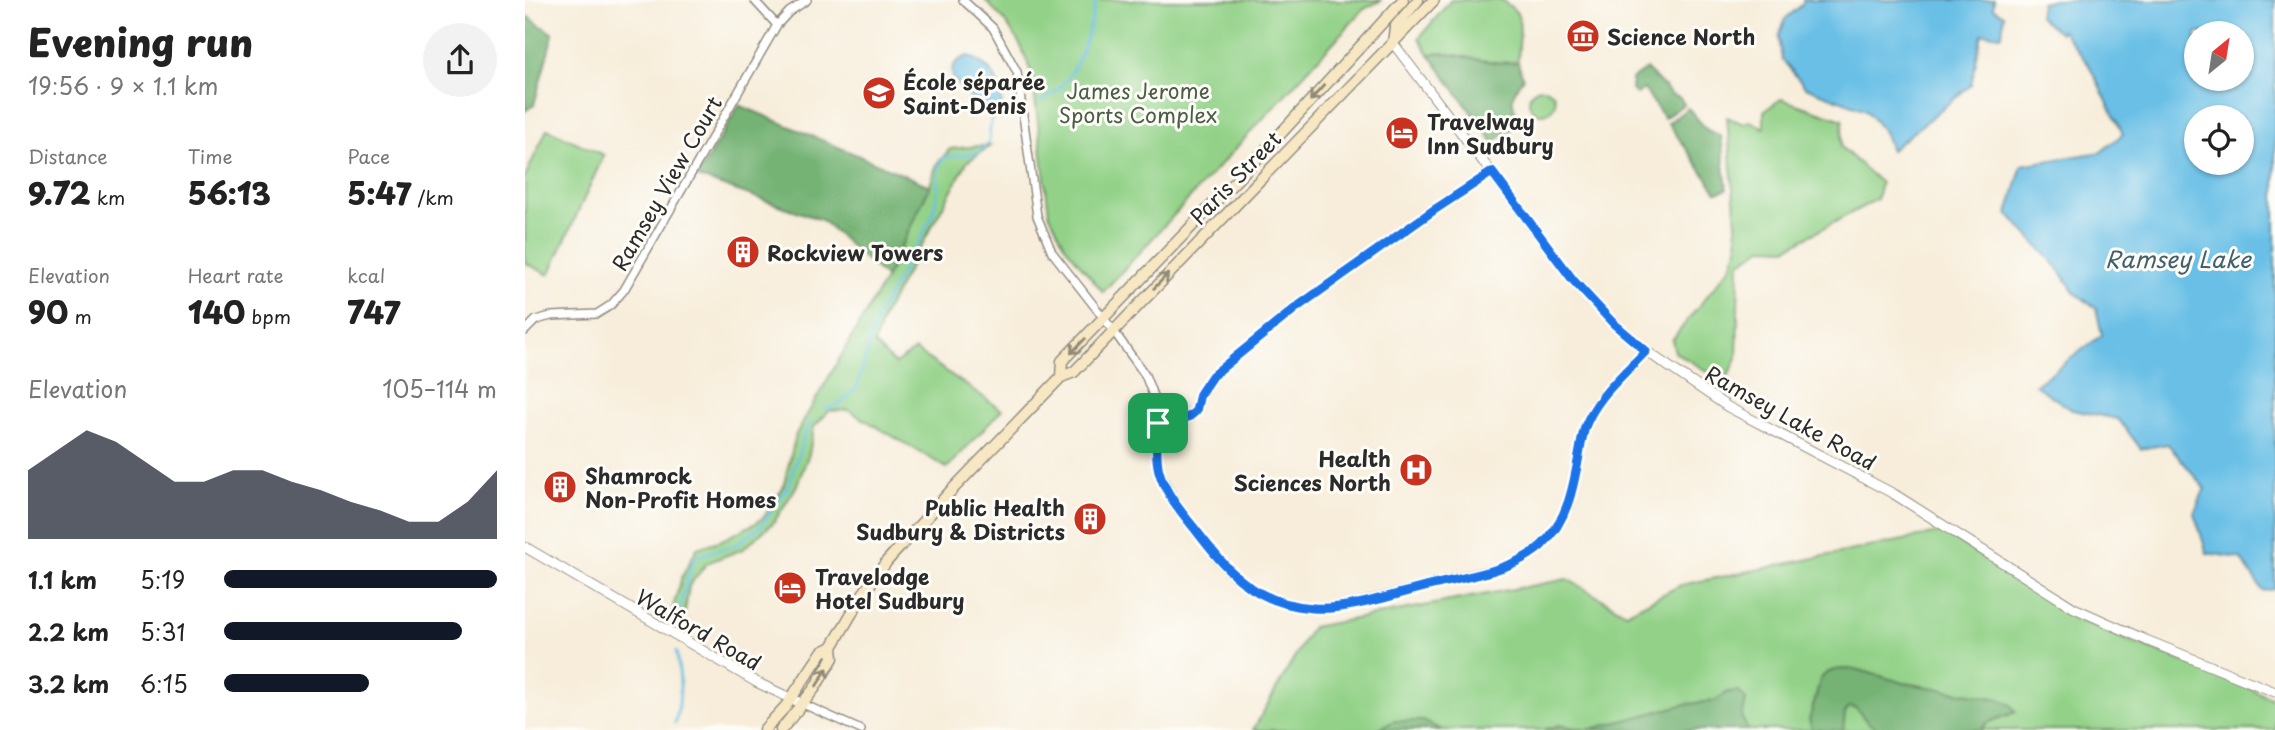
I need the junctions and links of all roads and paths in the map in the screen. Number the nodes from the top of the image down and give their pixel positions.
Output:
1 (754, 0) edge
2 (807, 0) edge
3 (963, 0) edge
4 (1403, 0) edge
5 (1418, 0) edge
6 (1433, 0) edge
7 (777, 25) junction
8 (1363, 43) junction
9 (1393, 43) junction
10 (1492, 172) junction
11 (1104, 319) junction
12 (1113, 330) junction
13 (525, 331) edge
14 (1646, 351) junction
15 (1061, 377) junction
16 (1158, 423) junction
17 (525, 547) edge
18 (832, 647) junction
19 (2275, 692) edge
20 (791, 700) junction
21 (803, 704) junction
22 (764, 730) edge
23 (781, 730) edge
24 (861, 730) edge

1 - 7 street
2 - 7 street, Ramsey View Court
3 - 11 street
4 - 8 main road, Paris Street
5 - 9 main road
6 - 9 main road, Paris Street
7 - 13 street, Ramsey View Court
8 - 9 main road
8 -> 11 main road, Paris Street
9 - 10 street, Ramsey Lake Road
12 -> 9 main road, Paris Street
10 - 14 street, Ramsey Lake Road
10 - 16 street
11 - 12 street
11 -> 15 main road, Paris Street
12 - 15 main road, Paris Street
12 - 16 street
14 - 16 street
14 - 19 street, Ramsey Lake Road
15 - 18 main road, Paris Street
17 - 20 street, Walford Road
18 - 20 main road, Paris Street
21 -> 18 main road, Paris Street
20 - 21 street, Walford Road
20 - 22 main road, Paris Street
21 - 23 main road, Paris Street
21 - 24 street, Walford Road

